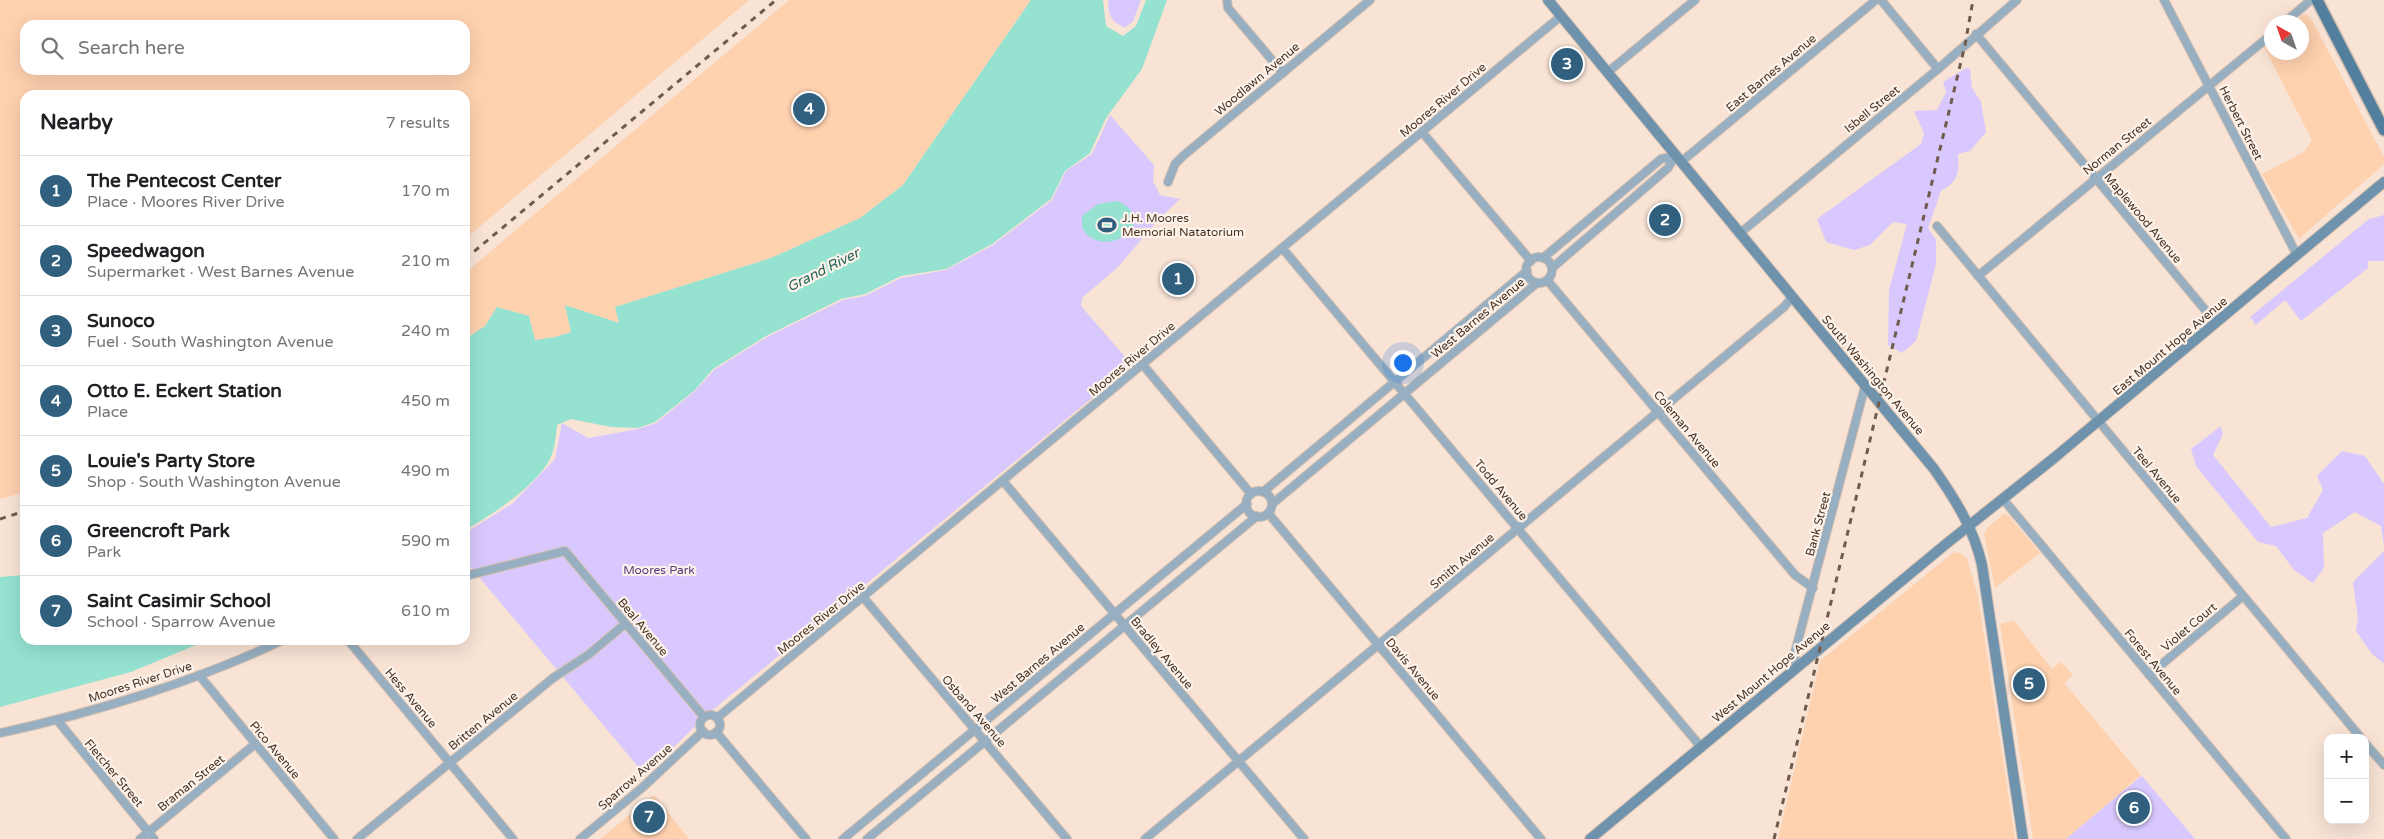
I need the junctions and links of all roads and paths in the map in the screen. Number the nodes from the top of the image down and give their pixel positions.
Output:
1 (1227, 0) edge
2 (1370, 0) edge
3 (1548, 0) edge
4 (1695, 0) edge
5 (1876, 0) edge
6 (1880, 0) edge
7 (2018, 0) edge
8 (2164, 0) edge
9 (2311, 0) edge
10 (2317, 0) edge
11 (2293, 15) edge
12 (1561, 16) junction
13 (1976, 34) junction
14 (2264, 40) edge
15 (1938, 69) junction
16 (1608, 72) junction
17 (1282, 73) junction
18 (2209, 85) junction
19 (2384, 130) edge
20 (1422, 132) junction
21 (1678, 159) junction
22 (2096, 178) junction
23 (1168, 182) dead end
24 (2384, 182) edge
25 (1937, 226) dead end
26 (1739, 234) junction
27 (1283, 249) junction
28 (2298, 255) junction
29 (1543, 258) junction
30 (1530, 261) junction
31 (1552, 268) junction
32 (1527, 271) junction
33 (1978, 276) junction
34 (1548, 280) junction
35 (1537, 283) junction
36 (1792, 297) junction
37 (2216, 324) junction
38 (1143, 365) junction
39 (1395, 382) junction
40 (1865, 386) junction
41 (1405, 393) junction
42 (1658, 412) junction
43 (2098, 422) junction
44 (1003, 481) junction
45 (1263, 492) junction
46 (1251, 494) junction
47 (2003, 499) junction
48 (1247, 504) junction
49 (1272, 504) junction
50 (1268, 513) junction
51 (1257, 516) junction
52 (1969, 526) junction
53 (1518, 529) junction
54 (470, 575) edge
55 (1813, 588) junction
56 (2243, 596) junction
57 (863, 597) junction
58 (1115, 613) junction
59 (625, 624) junction
60 (1125, 625) junction
61 (272, 645) edge
62 (352, 645) edge
63 (1378, 645) junction
64 (1796, 668) junction
65 (199, 675) junction
66 (2149, 675) junction
67 (704, 717) junction
68 (717, 718) junction
69 (58, 720) junction
70 (975, 730) junction
71 (703, 731) junction
72 (716, 732) junction
73 (0, 733) edge
74 (2358, 734) edge
75 (985, 741) junction
76 (255, 744) junction
77 (2369, 745) edge
78 (1701, 747) junction
79 (2381, 755) edge
80 (1239, 761) junction
81 (450, 763) junction
82 (2384, 765) edge
83 (148, 832) junction
84 (140, 839) edge
85 (154, 839) edge
86 (334, 839) edge
87 (357, 839) edge
88 (514, 839) edge
89 (580, 839) edge
90 (806, 839) edge
91 (843, 839) edge
92 (867, 839) edge
93 (1067, 839) edge
94 (1145, 839) edge
95 (1304, 839) edge
96 (1541, 839) edge
97 (1590, 839) edge
98 (2023, 839) edge
99 (2286, 839) edge

1 - 17 street
2 - 17 street, Woodlawn Avenue
3 - 12 street, South Washington Avenue
4 - 16 street
5 - 21 street, East Barnes Avenue
6 - 15 street
7 - 13 street, Isbell Street
8 - 18 street, Herbert Street
9 - 11 street
10 - 19 main road
12 - 16 street, South Washington Avenue
12 - 20 street, Moores River Drive
13 - 15 street, Isbell Street
13 - 22 street, Maplewood Avenue
14 - 18 street, Norman Street
15 - 26 street, Isbell Street
16 - 21 street, South Washington Avenue
17 - 23 street, Woodlawn Avenue
18 - 22 street, Norman Street
18 - 28 street, Herbert Street
20 - 27 street, Moores River Drive
20 - 30 street
21 - 26 street, South Washington Avenue
21 - 29 street
21 - 31 street
22 - 33 street, Norman Street
22 - 37 street, Maplewood Avenue
24 - 28 street, East Mount Hope Avenue
25 - 33 street, Teel Avenue
26 - 36 street, South Washington Avenue
27 - 38 street, Moores River Drive
27 - 39 street, Todd Avenue
28 - 37 street, East Mount Hope Avenue
29 - 30 street
29 - 31 street
30 - 32 street
31 - 34 street
32 - 35 street
32 - 39 street, West Barnes Avenue
33 - 43 street, Teel Avenue
34 - 35 street
34 - 42 street, Coleman Avenue
35 - 41 street, West Barnes Avenue
36 - 40 street, South Washington Avenue
36 - 42 street, Smith Avenue
37 - 43 street, East Mount Hope Avenue
38 - 44 street, Moores River Drive
38 - 46 street
39 - 41 street, Todd Avenue
39 - 45 street, West Barnes Avenue
40 - 52 street, South Washington Avenue
40 - 55 street, Bank Street
41 - 49 street, West Barnes Avenue
41 - 53 street, Todd Avenue
42 - 53 street, Smith Avenue
42 - 55 street, Coleman Avenue
43 - 47 street, East Mount Hope Avenue
43 - 56 street, Teel Avenue
44 - 57 street, Moores River Drive
44 - 58 street, Bradley Avenue
45 - 46 street
45 - 49 street
46 - 48 street
47 - 52 street, East Mount Hope Avenue
47 - 66 street, Forest Avenue
48 - 51 street
48 - 58 street, West Barnes Avenue
49 - 50 street
50 - 51 street
50 - 63 street, Davis Avenue
51 - 60 street
52 - 64 street, West Mount Hope Avenue
52 - 98 street, South Washington Avenue
53 - 63 street, Smith Avenue
53 - 78 street, Todd Avenue
54 - 59 street, Beal Avenue
55 - 64 street, Bank Street
56 - 66 street, Violet Court
56 - 74 street, Teel Avenue
57 - 68 street, Moores River Drive
57 - 70 street, Osband Avenue
58 - 60 street, Bradley Avenue
58 - 70 street, West Barnes Avenue
59 - 67 street, Beal Avenue
59 - 81 street, Britten Avenue
60 - 75 street
60 - 80 street, Bradley Avenue
61 - 65 street, Moores River Drive
62 - 81 street, Hess Avenue
63 - 80 street, Smith Avenue
63 - 96 street, Davis Avenue
64 - 78 street, West Mount Hope Avenue
65 - 69 street, Moores River Drive
65 - 76 street, Pico Avenue
66 - 99 street, Forest Avenue
67 - 68 street
67 - 71 street
68 - 72 street
69 - 73 street, Moores River Drive
69 - 83 street, Fletcher Street
70 - 75 street, Osband Avenue
70 - 91 street, West Barnes Avenue
71 - 72 street
71 - 89 street, Sparrow Avenue
72 - 90 street
75 - 92 street
75 - 93 street, Osband Avenue
76 - 83 street, Braman Street
76 - 86 street, Pico Avenue
77 - 79 street
78 - 97 street, West Mount Hope Avenue
79 - 82 street
80 - 94 street, Smith Avenue
80 - 95 street, Bradley Avenue
81 - 87 street, Britten Avenue
81 - 88 street, Hess Avenue
83 - 84 street, Braman Street
83 - 85 street, Fletcher Street

